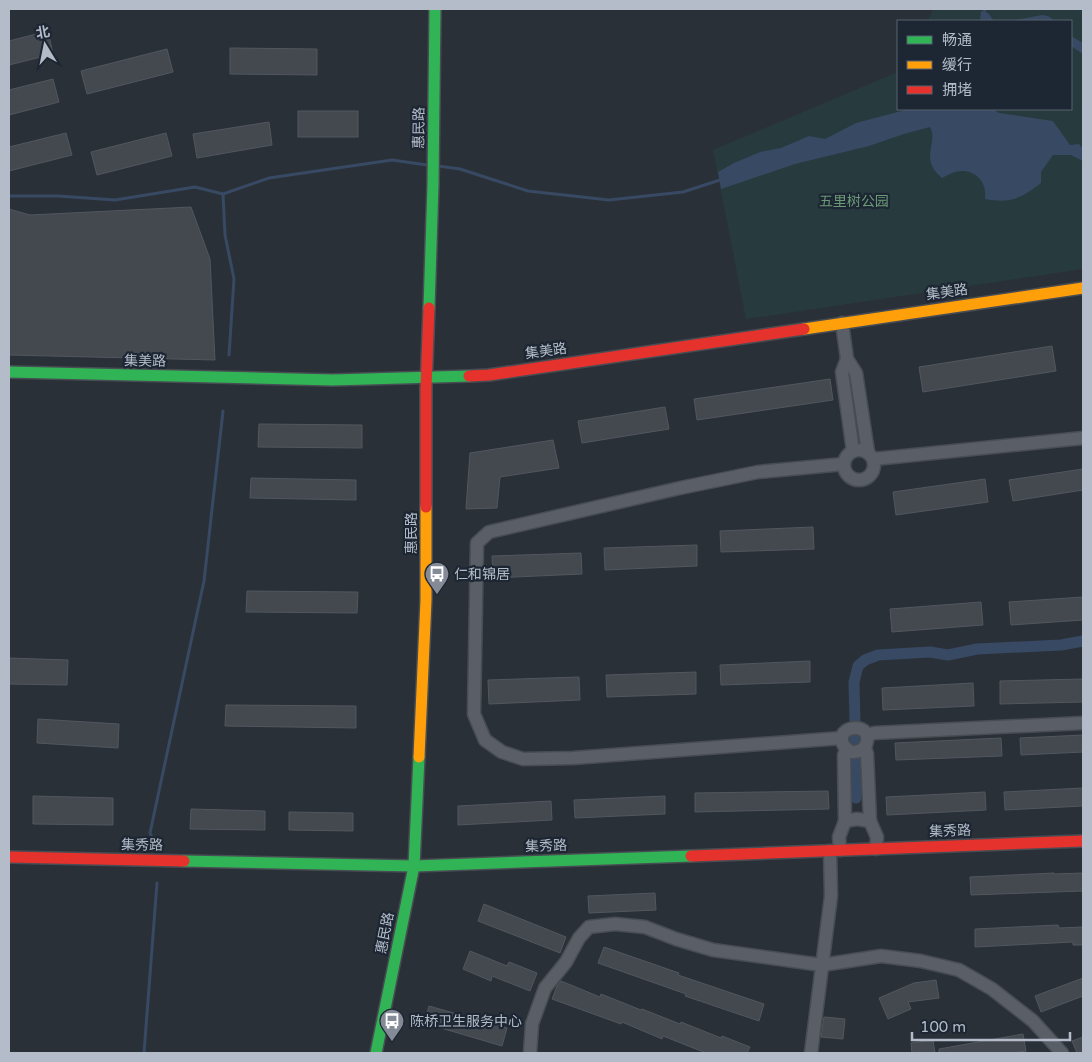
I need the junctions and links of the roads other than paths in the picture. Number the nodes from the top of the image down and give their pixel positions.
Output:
1 (435, 9) edge
2 (1083, 288) edge
3 (1055, 304) dead end
4 (843, 328) junction
5 (847, 359) junction
6 (9, 372) edge
7 (9, 381) edge
8 (426, 383) junction
9 (1083, 438) edge
10 (853, 451) junction
11 (871, 456) junction
12 (844, 464) junction
13 (1083, 722) edge
14 (866, 741) junction
15 (844, 744) junction
16 (846, 821) junction
17 (870, 821) junction
18 (1083, 841) edge
19 (876, 849) junction
20 (835, 851) junction
21 (9, 857) edge
22 (414, 866) junction
23 (822, 964) junction
24 (376, 1053) edge
25 (530, 1053) edge
26 (811, 1053) edge
27 (1062, 1053) edge

1 - 8 street, 惠民路
2 - 4 street, 集美路
3 - 4 street, 集美路
4 - 5 street
4 - 8 street, 集美路
5 - 10 street
5 - 11 street
6 - 8 street, 集美路
7 - 8 street, 集美路
8 - 22 street, 惠民路
9 - 11 street
10 - 11 street
10 - 12 street
11 - 12 street
12 - 15 street
13 - 14 street
14 - 15 street
14 - 15 street
14 - 17 street
15 - 16 street
16 - 17 street
16 - 20 street
17 - 19 street
18 - 19 street, 集秀路
19 - 20 street, 集秀路
20 - 22 street, 集秀路
20 - 23 street
21 - 22 street, 集秀路
22 - 24 street, 惠民路
23 - 25 street
23 - 26 street
23 - 27 street

